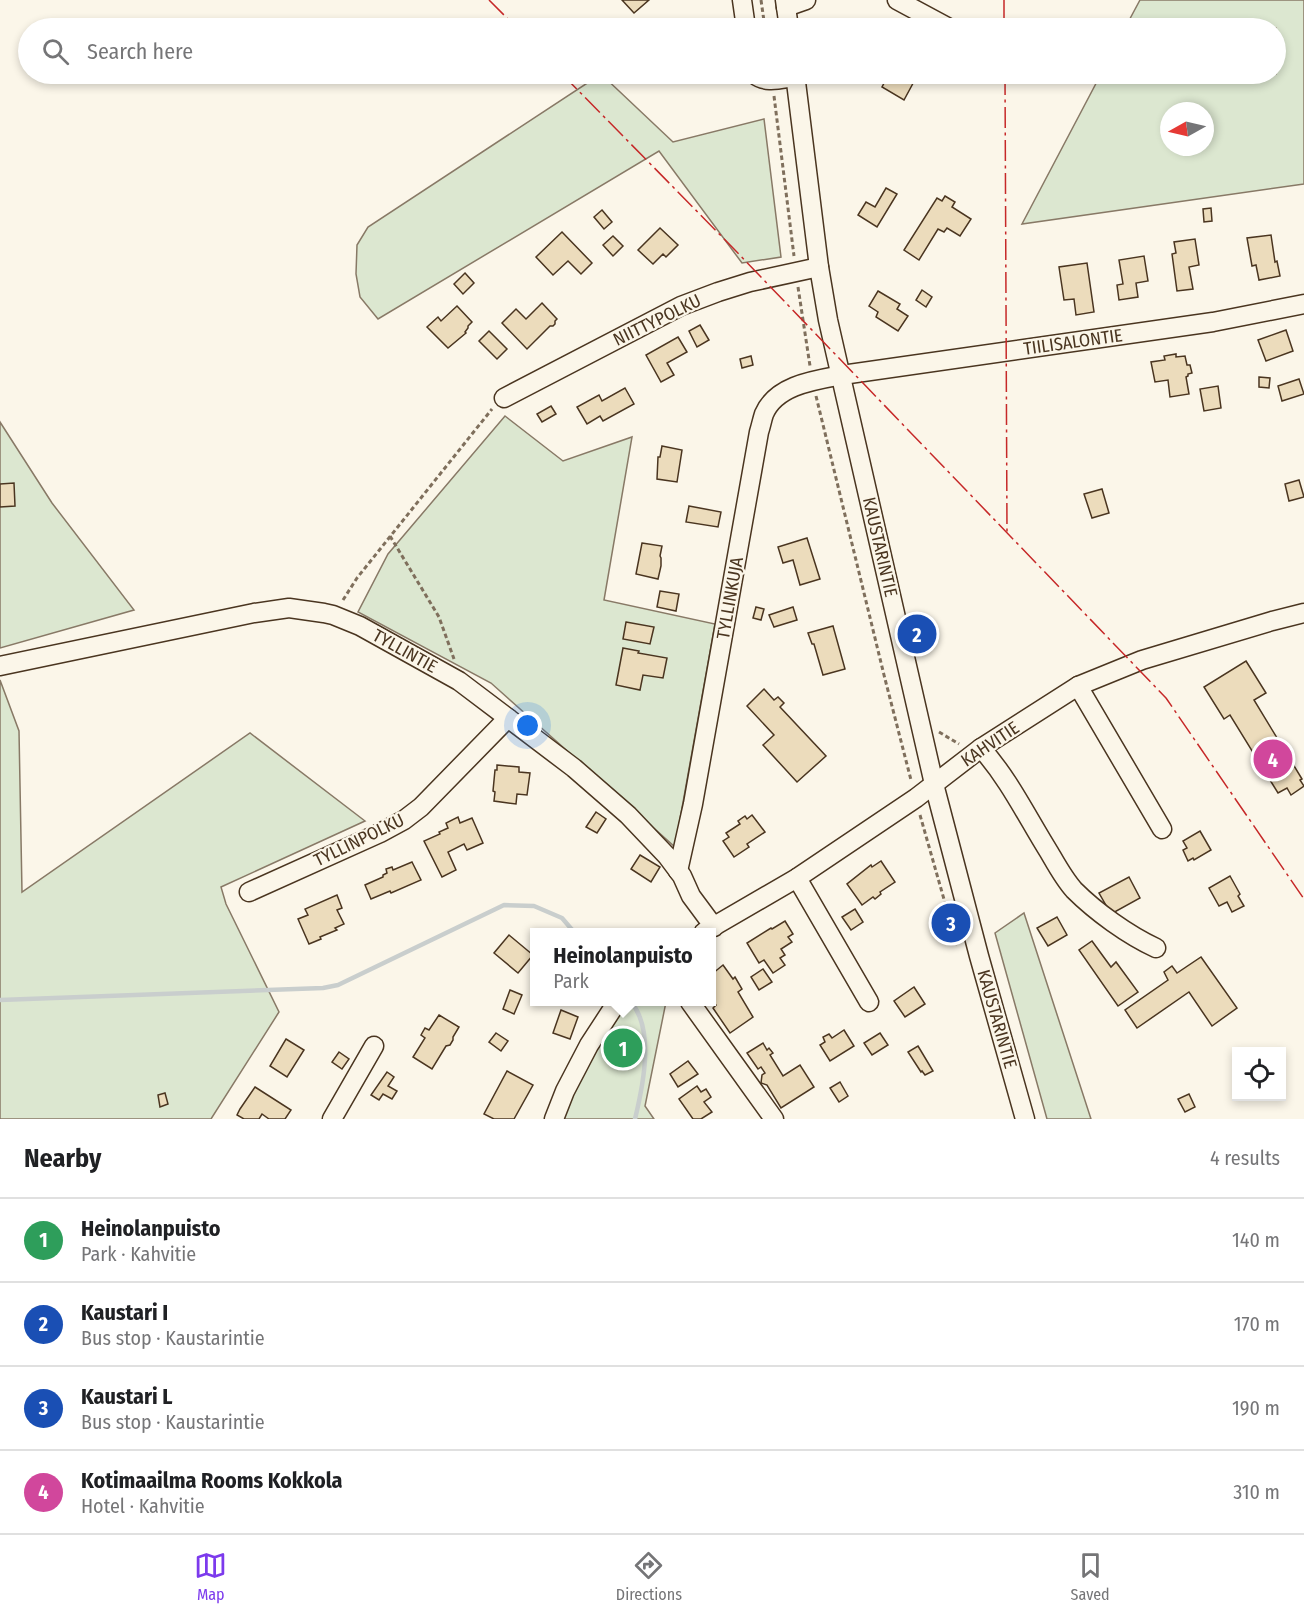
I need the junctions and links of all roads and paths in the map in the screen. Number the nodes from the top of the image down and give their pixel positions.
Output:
1 (741, 0) edge
2 (761, 0) edge
3 (806, 0) edge
4 (897, 0) edge
5 (786, 3) edge
6 (744, 18) edge
7 (764, 18) edge
8 (788, 18) edge
9 (930, 18) edge
10 (773, 84) edge
11 (796, 84) edge
12 (819, 267) junction
13 (796, 271) junction
14 (1304, 305) edge
15 (842, 375) junction
16 (812, 381) junction
17 (504, 398) joint
18 (390, 536) junction
19 (1304, 613) edge
20 (333, 615) junction
21 (0, 666) edge
22 (459, 681) junction
23 (1078, 686) junction
24 (508, 718) junction
25 (981, 748) junction
26 (934, 784) junction
27 (916, 798) junction
28 (1162, 829) dead end
29 (678, 871) junction
30 (797, 878) junction
31 (249, 892) dead end
32 (708, 928) edge
33 (712, 928) edge
34 (957, 946) dead end
35 (1156, 948) dead end
36 (869, 1002) dead end
37 (613, 1006) edge
38 (693, 1006) edge
39 (374, 1046) dead end
40 (332, 1119) edge
41 (554, 1119) edge
42 (774, 1119) edge
43 (1025, 1119) edge

1 - 6 street
2 - 7 path
3 - 5 street
4 - 9 street
5 - 8 street
10 - 13 path
11 - 12 street, KAUSTARINTIE
12 - 13 street, NIITTYPOLKU
12 - 15 street, KAUSTARINTIE
13 - 16 path
13 - 17 street, NIITTYPOLKU
14 - 15 street, TIILISALONTIE
15 - 16 street, TYLLINKUJA
15 - 26 street, KAUSTARINTIE
16 - 27 path
16 - 29 street, TYLLINKUJA
17 - 18 path
18 - 20 path
18 - 22 path
19 - 23 street, KAHVITIE
20 - 21 street, TYLLINTIE
20 - 22 street, TYLLINTIE
22 - 24 street, TYLLINTIE
23 - 25 street, KAHVITIE
23 - 28 street
24 - 29 street, TYLLINTIE
24 - 31 street, TYLLINPOLKU
25 - 26 street, KAHVITIE
25 - 35 street
26 - 27 street, KAHVITIE
26 - 43 street, KAUSTARINTIE
27 - 30 street, KAHVITIE
27 - 34 path
29 - 32 street, TYLLINTIE
30 - 33 street, KAHVITIE
30 - 36 street
37 - 41 street
38 - 42 street
39 - 40 street

